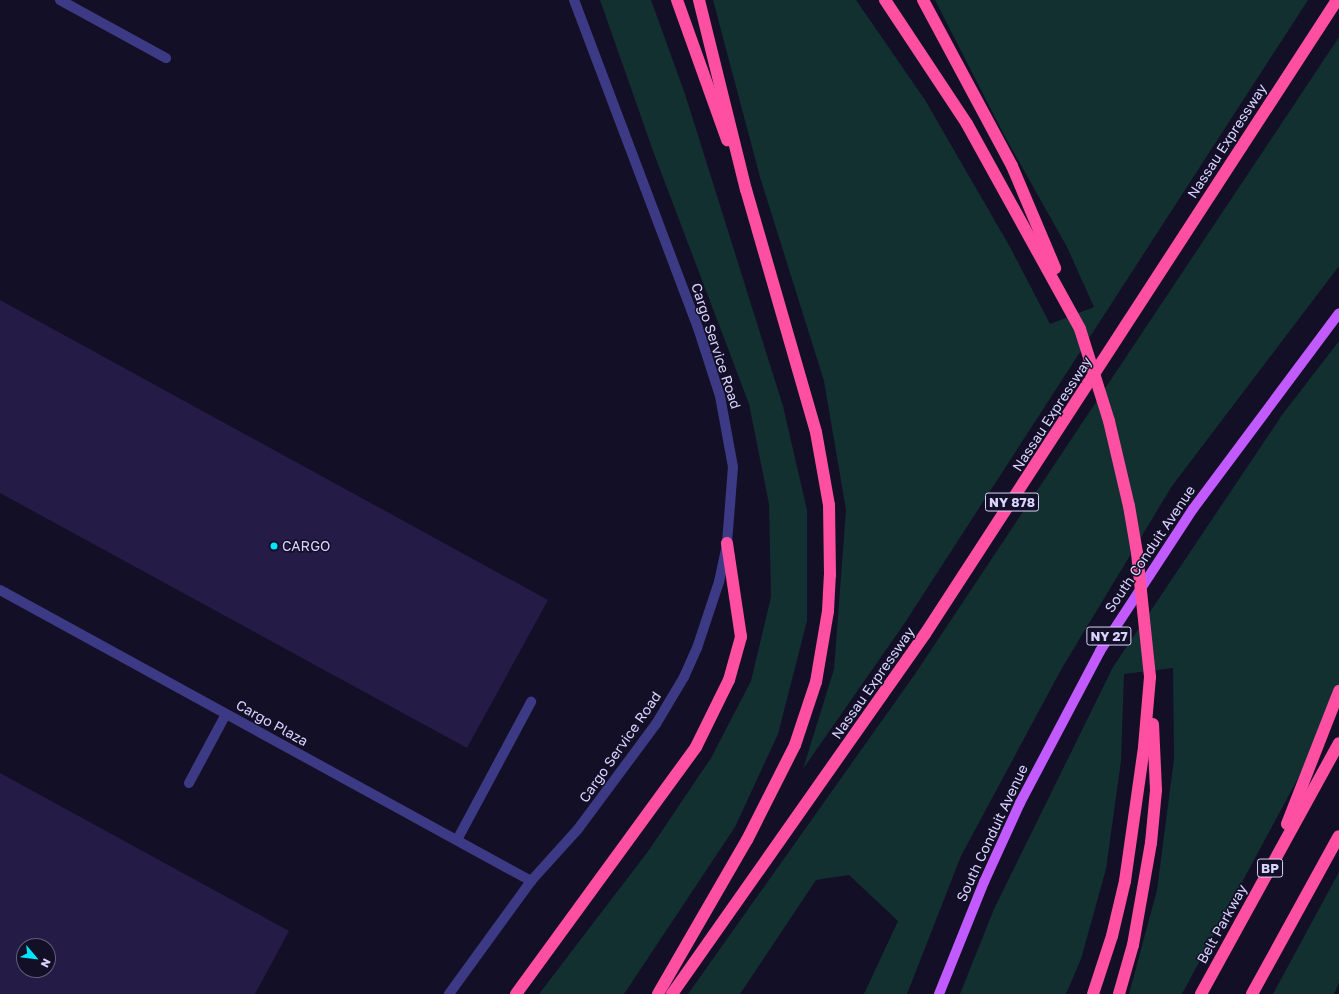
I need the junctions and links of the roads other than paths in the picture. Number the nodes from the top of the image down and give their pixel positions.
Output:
1 (60, 0) edge
2 (574, 0) edge
3 (677, 0) edge
4 (698, 0) edge
5 (885, 0) edge
6 (923, 0) edge
7 (1336, 0) edge
8 (166, 58) dead end
9 (746, 190) junction
10 (1339, 313) edge
11 (1080, 329) junction
12 (727, 543) junction
13 (0, 590) edge
14 (1150, 677) junction
15 (1339, 691) edge
16 (531, 702) dead end
17 (226, 714) junction
18 (1339, 743) edge
19 (189, 783) dead end
20 (1339, 836) edge
21 (457, 840) junction
22 (1270, 868) junction
23 (531, 881) junction
24 (449, 994) edge
25 (516, 994) edge
26 (658, 994) edge
27 (672, 994) edge
28 (939, 994) edge
29 (1093, 994) edge
30 (1120, 994) edge
31 (1201, 994) edge
32 (1252, 994) edge

1 - 8 street
2 - 12 street, Cargo Service Road
3 - 9 highway
4 - 9 highway
5 - 11 highway
6 - 11 highway
7 - 27 highway, Nassau Expressway / NY 878
9 - 26 highway
10 - 28 main road, South Conduit Avenue / NY 27
11 - 14 highway, bridge
12 - 23 street, Cargo Service Road
12 - 25 highway
13 - 17 street, Cargo Plaza
14 - 29 highway
14 - 30 highway
15 - 22 highway
16 - 21 street
17 - 19 street
17 - 21 street, Cargo Plaza
18 - 22 highway, Belt Parkway / BP
20 - 32 highway
21 - 23 street, Cargo Plaza
22 - 31 highway, Belt Parkway / BP
23 - 24 street, Cargo Service Road

